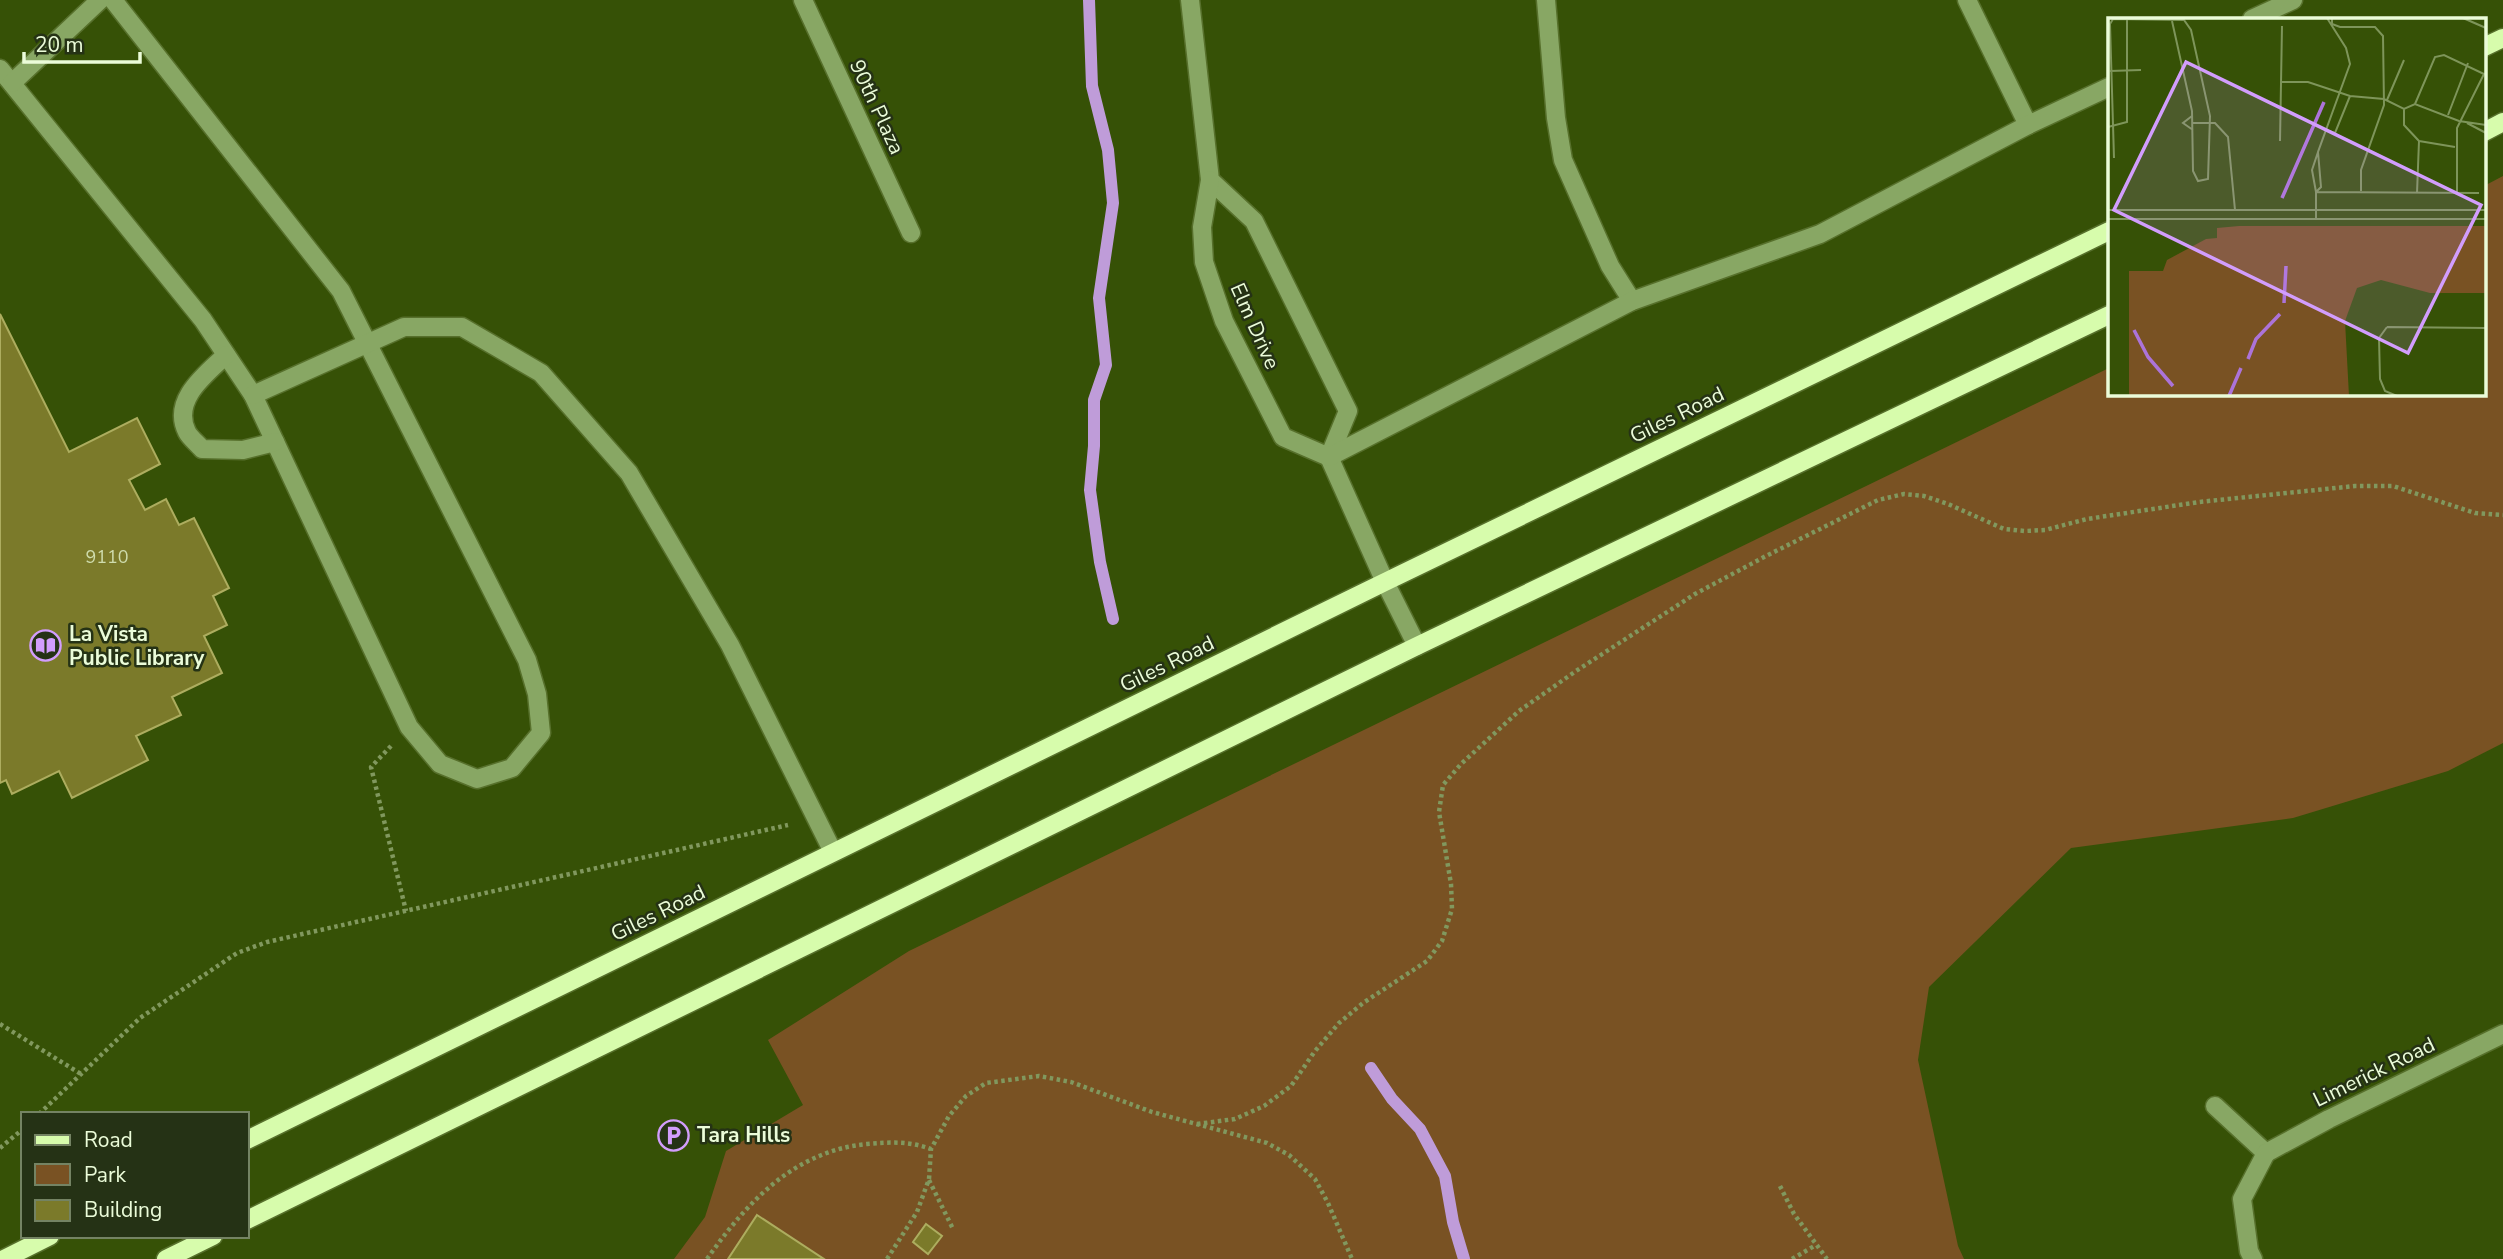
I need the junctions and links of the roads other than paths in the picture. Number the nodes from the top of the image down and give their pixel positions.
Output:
1 (100, 0) edge
2 (113, 0) edge
3 (803, 0) edge
4 (1190, 0) edge
5 (1546, 0) edge
6 (1966, 0) edge
7 (2293, 0) edge
8 (2254, 18) edge
9 (2503, 38) edge
10 (2486, 46) edge
11 (6, 76) edge
12 (2108, 87) edge
13 (2503, 122) edge
14 (2028, 125) junction
15 (2486, 131) edge
16 (1210, 180) junction
17 (2108, 231) edge
18 (911, 233) dead end
19 (1632, 301) junction
20 (2108, 315) edge
21 (368, 344) junction
22 (226, 355) junction
23 (253, 395) junction
24 (275, 442) junction
25 (1329, 457) junction
26 (1385, 582) junction
27 (1418, 646) junction
28 (832, 852) junction
29 (2503, 1034) edge
30 (2216, 1106) dead end
31 (248, 1140) edge
32 (2266, 1153) junction
33 (248, 1220) edge
34 (46, 1238) edge
35 (209, 1238) edge
36 (4, 1259) edge
37 (166, 1259) edge
38 (2253, 1259) edge

1 - 11 street
2 - 21 street
3 - 18 street, 90th Plaza
4 - 16 street, Elm Drive
5 - 19 street
6 - 14 street
7 - 8 street
9 - 10 main road
11 - 22 street
12 - 14 street
13 - 15 main road
14 - 19 street
16 - 25 street, Elm Drive
16 - 25 street, Elm Drive
17 - 26 main road, Giles Road
19 - 25 street
20 - 27 main road
21 - 23 street
21 - 24 street
21 - 28 street
22 - 23 street
22 - 24 street
23 - 24 street
25 - 26 street
26 - 27 street
26 - 28 main road, Giles Road
27 - 33 main road
28 - 31 main road, Giles Road
29 - 32 street, Limerick Road
30 - 32 street
32 - 38 street
34 - 36 main road
35 - 37 main road

